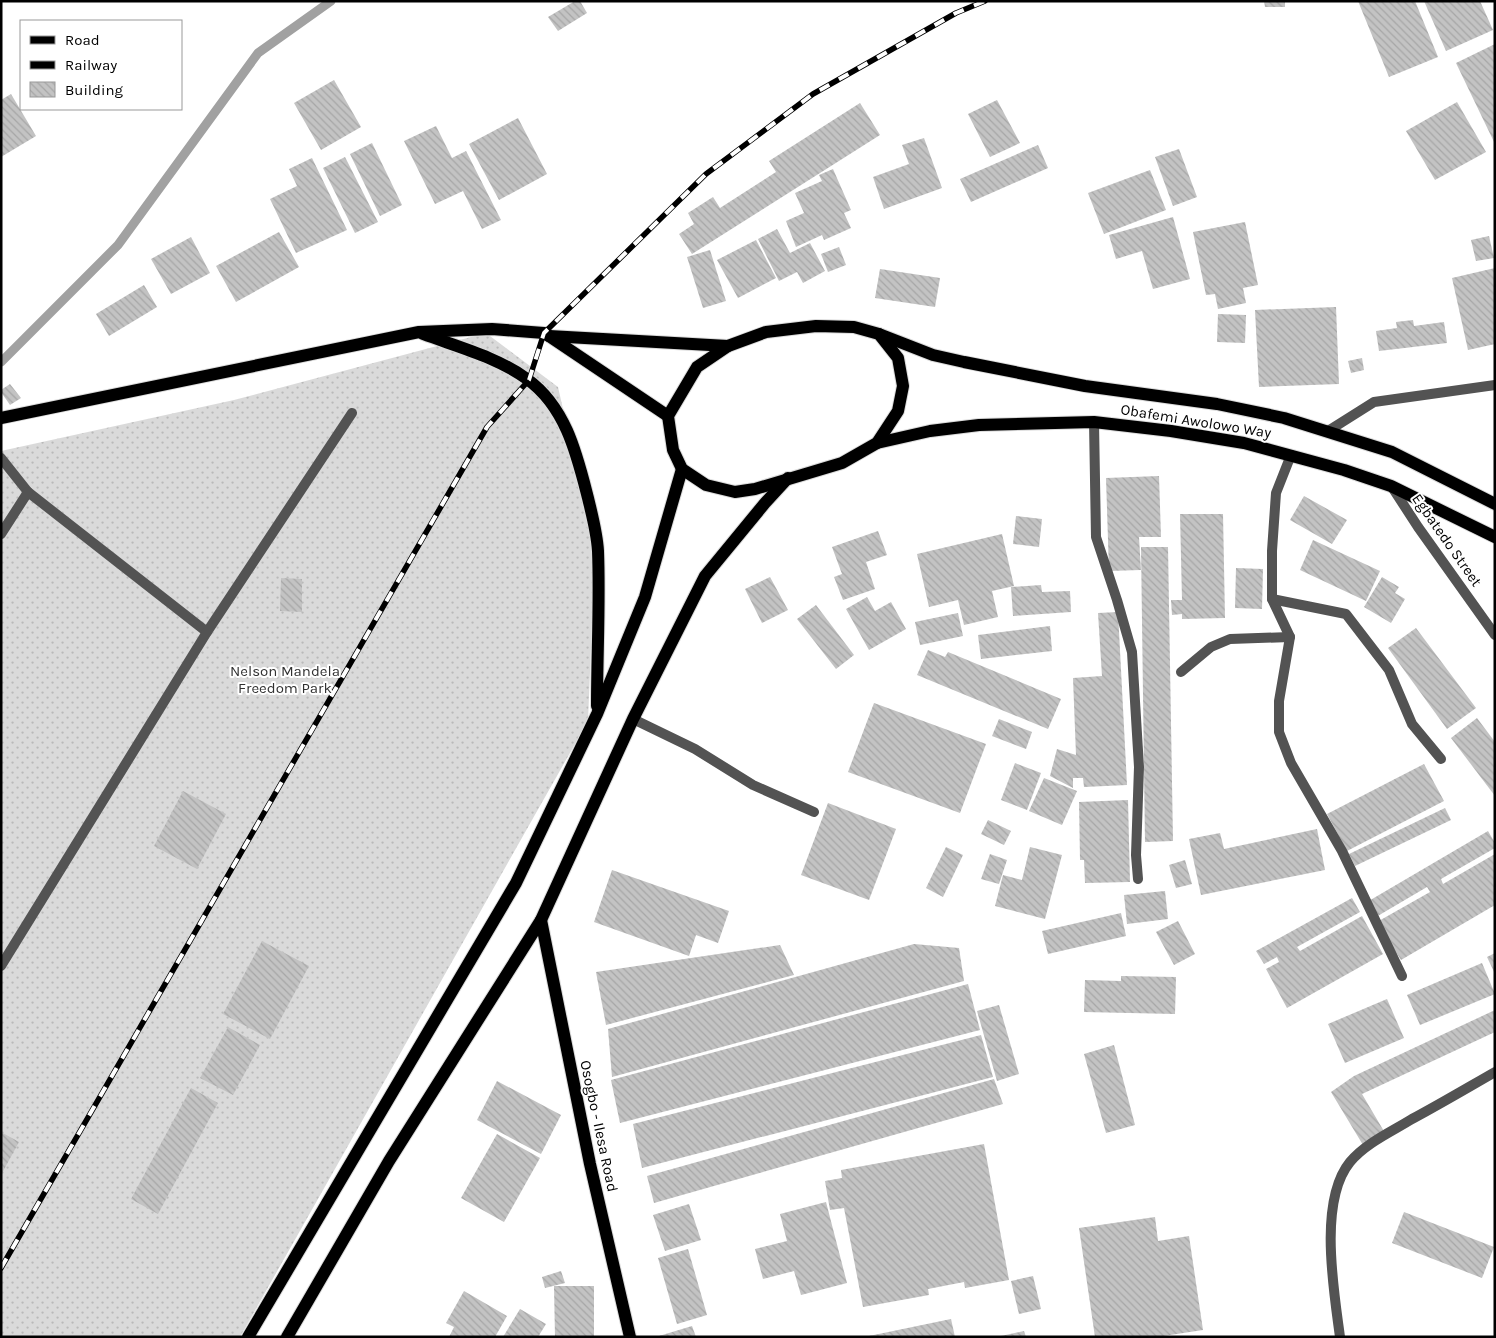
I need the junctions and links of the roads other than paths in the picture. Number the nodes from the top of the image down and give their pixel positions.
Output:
1 (418, 332) junction
2 (879, 334) junction
3 (549, 336) junction
4 (728, 346) junction
5 (1495, 385) edge
6 (352, 413) dead end
7 (668, 416) junction
8 (1, 418) edge
9 (1094, 422) junction
10 (1328, 431) junction
11 (877, 443) junction
12 (1291, 455) junction
13 (1, 458) edge
14 (682, 469) junction
15 (788, 478) junction
16 (1391, 486) junction
17 (28, 492) junction
18 (1495, 504) edge
19 (1, 534) edge
20 (1495, 537) edge
21 (1272, 599) junction
22 (207, 632) junction
23 (1495, 635) edge
24 (1290, 637) junction
25 (1181, 672) dead end
26 (597, 714) junction
27 (633, 719) junction
28 (1441, 759) dead end
29 (814, 812) dead end
30 (1138, 879) dead end
31 (541, 920) junction
32 (1, 966) edge
33 (1402, 976) dead end
34 (1495, 1072) edge
35 (248, 1337) edge
36 (287, 1337) edge
37 (630, 1337) edge
38 (1340, 1337) edge

1 - 3 main road
1 - 8 main road
1 - 26 main road
2 - 4 main road
2 - 10 main road
2 - 11 main road
3 - 4 main road
3 - 7 main road
4 - 7 main road
5 - 10 street
6 - 22 street
7 - 14 main road
9 - 11 main road, Obafemi Awolowo Way
9 - 12 main road, Obafemi Awolowo Way
9 - 30 street
10 - 18 main road
11 - 15 main road
12 - 16 main road, Obafemi Awolowo Way
12 - 21 street
13 - 17 street
14 - 15 main road
14 - 26 main road
15 - 27 main road
16 - 20 main road, Obafemi Awolowo Way
16 - 23 street, Egbatedo Street
17 - 19 street
17 - 22 street
21 - 24 street
21 - 28 street
22 - 32 street
24 - 25 street
24 - 33 street
26 - 35 main road
27 - 29 street
27 - 31 main road
31 - 36 main road
31 - 37 main road, Osogbo - Ilesa Road
34 - 38 street

